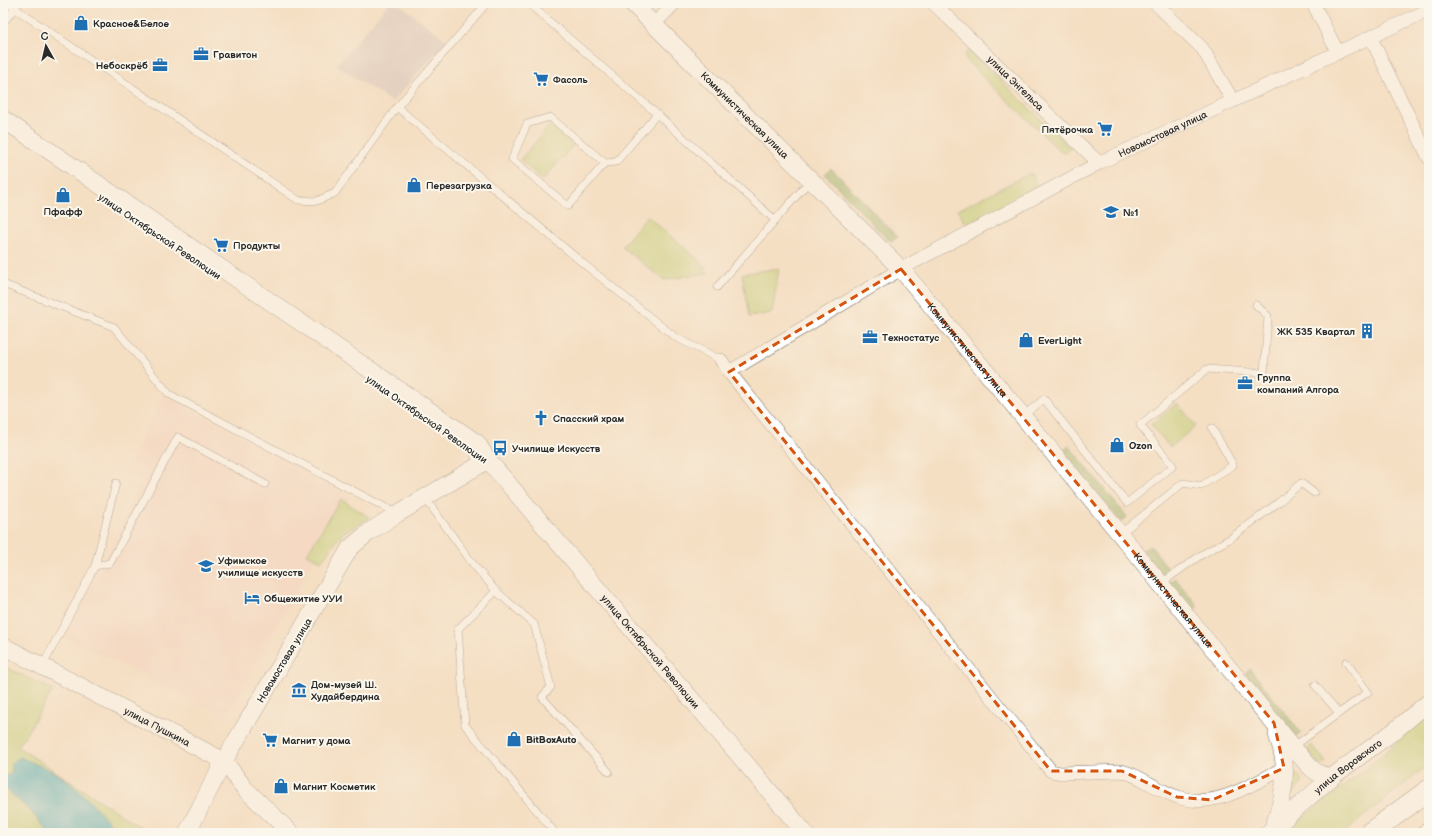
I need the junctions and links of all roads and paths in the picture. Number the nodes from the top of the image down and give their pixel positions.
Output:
1 (7, 3) edge
2 (487, 3) edge
3 (528, 3) edge
4 (632, 3) edge
5 (675, 3) edge
6 (933, 3) edge
7 (1155, 3) edge
8 (1313, 3) edge
9 (17, 6) edge
10 (1429, 10) edge
11 (3, 23) edge
12 (653, 24) junction
13 (1371, 38) junction
14 (1338, 53) junction
15 (1233, 101) junction
16 (397, 107) junction
17 (657, 114) junction
18 (3, 119) edge
19 (3, 128) edge
20 (1429, 158) edge
21 (1099, 162) junction
22 (605, 163) junction
23 (806, 185) dead end
24 (775, 220) junction
25 (901, 269) junction
26 (3, 284) edge
27 (717, 287) dead end
28 (1256, 305) dead end
29 (721, 360) joint
30 (729, 372) junction
31 (1023, 416) junction
32 (1212, 428) dead end
33 (488, 460) junction
34 (116, 483) dead end
35 (265, 484) dead end
36 (1314, 493) dead end
37 (425, 498) junction
38 (397, 514) junction
39 (1120, 534) junction
40 (95, 566) junction
41 (1160, 584) junction
42 (496, 591) junction
43 (3, 646) edge
44 (1346, 662) dead end
45 (42, 667) junction
46 (1316, 685) dead end
47 (1429, 702) edge
48 (1339, 713) junction
49 (1274, 723) junction
50 (1293, 747) junction
51 (224, 761) junction
52 (1284, 768) junction
53 (610, 772) dead end
54 (1333, 776) junction
55 (1429, 790) edge
56 (553, 830) dead end
57 (1271, 830) edge
58 (187, 833) edge
59 (291, 833) edge
60 (805, 833) edge
61 (1370, 833) edge

1 - 9 lane
2 - 16 lane
3 - 17 lane
4 - 12 street, Коммунистическая улица
5 - 12 street
6 - 21 street, улица Энгельса
7 - 15 street
8 - 14 street
9 - 11 lane
9 - 16 lane
10 - 13 street, Новомостовая улица
12 - 25 street, Коммунистическая улица
13 - 14 street, Новомостовая улица
13 - 20 street
14 - 15 street, Новомостовая улица
15 - 21 street, Новомостовая улица
16 - 29 lane
17 - 22 lane
17 - 24 lane
18 - 33 street
19 - 33 street, улица Октябрьской Революции
21 - 25 street, Новомостовая улица
22 - 22 lane
23 - 24 lane
24 - 27 lane
25 - 30 street, Новомостовая улица
25 - 31 street, Коммунистическая улица
26 - 38 lane
28 - 31 lane
29 - 30 street
30 - 52 street
31 - 39 street, Коммунистическая улица
32 - 39 lane
33 - 37 street, Новомостовая улица
33 - 60 street, улица Октябрьской Революции
34 - 40 lane
35 - 40 lane
36 - 41 lane
37 - 38 street, Новомостовая улица
37 - 42 lane
38 - 51 street, Новомостовая улица
39 - 41 street, Коммунистическая улица
40 - 45 lane
41 - 49 street, Коммунистическая улица
42 - 53 lane
42 - 56 lane
43 - 45 street, улица Пушкина
44 - 48 lane
45 - 51 street, улица Пушкина
46 - 48 lane
47 - 54 street, улица Воровского
48 - 50 lane
49 - 50 street, Коммунистическая улица
49 - 52 street, Коммунистическая улица
50 - 54 street, Коммунистическая улица
51 - 58 street, Новомостовая улица
51 - 59 street, улица Пушкина
52 - 57 street, Коммунистическая улица
54 - 57 street, улица Воровского
55 - 61 main road

